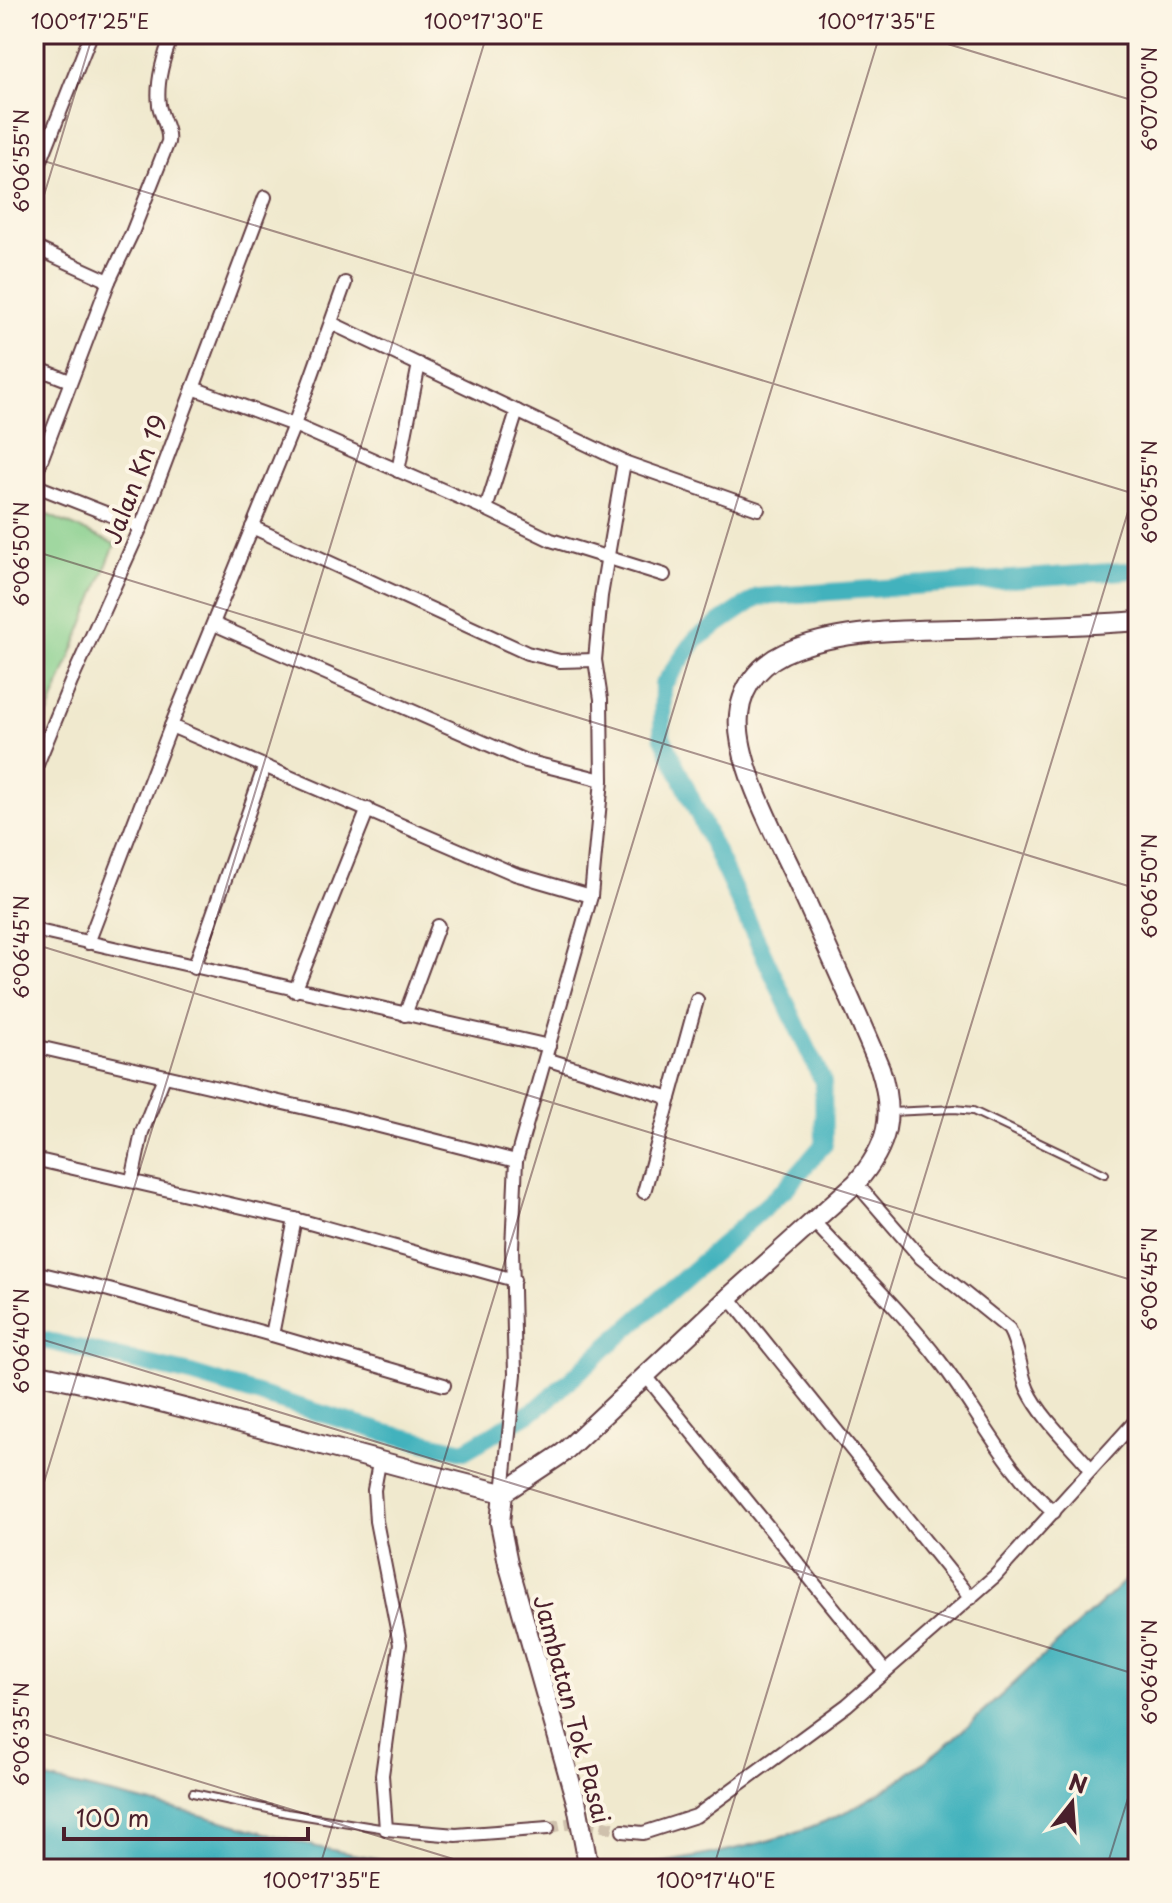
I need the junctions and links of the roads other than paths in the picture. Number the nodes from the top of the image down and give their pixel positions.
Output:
1 (91, 34) edge
2 (173, 34) edge
3 (34, 178) edge
4 (265, 197) dead end
5 (34, 247) edge
6 (109, 281) junction
7 (345, 283) dead end
8 (331, 323) junction
9 (419, 364) junction
10 (34, 367) edge
11 (70, 381) junction
12 (193, 388) junction
13 (517, 411) junction
14 (294, 425) junction
15 (624, 462) junction
16 (398, 471) junction
17 (34, 482) edge
18 (486, 509) junction
19 (758, 509) dead end
20 (141, 527) junction
21 (252, 527) junction
22 (607, 558) junction
23 (664, 575) dead end
24 (1138, 621) edge
25 (214, 624) junction
26 (595, 660) junction
27 (171, 726) junction
28 (38, 753) edge
29 (264, 768) junction
30 (34, 772) edge
31 (602, 780) junction
32 (368, 809) junction
33 (591, 896) junction
34 (438, 926) dead end
35 (34, 930) edge
36 (88, 943) junction
37 (194, 968) junction
38 (295, 991) junction
39 (697, 1000) dead end
40 (405, 1015) junction
41 (34, 1046) edge
42 (548, 1053) junction
43 (164, 1077) junction
44 (670, 1098) junction
45 (889, 1112) junction
46 (34, 1159) edge
47 (516, 1161) junction
48 (1105, 1174) dead end
49 (132, 1181) junction
50 (856, 1183) junction
51 (644, 1192) dead end
52 (295, 1219) junction
53 (814, 1222) junction
54 (34, 1272) edge
55 (514, 1280) junction
56 (729, 1297) junction
57 (272, 1335) junction
58 (34, 1373) edge
59 (646, 1376) junction
60 (444, 1385) dead end
61 (1138, 1418) edge
62 (379, 1463) junction
63 (1091, 1469) junction
64 (503, 1493) junction
65 (1054, 1512) junction
66 (971, 1598) junction
67 (885, 1671) junction
68 (193, 1793) dead end
69 (548, 1828) tunnel mouth
70 (386, 1829) junction
71 (623, 1831) tunnel mouth
72 (589, 1869) edge

1 - 3 street
2 - 6 street
4 - 12 street, Jalan Kn 19
5 - 6 street
6 - 11 street
7 - 8 street
8 - 9 street
8 - 14 street
9 - 13 street
9 - 16 street
10 - 11 street
11 - 17 street
12 - 14 street
12 - 20 street, Jalan Kn 19
13 - 15 street
13 - 18 street
14 - 16 street
14 - 21 street
15 - 19 street
15 - 22 street
16 - 18 street
17 - 20 street
18 - 22 street
20 - 28 street, Jalan Kn 19
21 - 25 street
21 - 26 street
22 - 23 street
22 - 26 street
24 - 45 main road
25 - 27 street
25 - 31 street
26 - 31 street
27 - 29 street
27 - 36 street
28 - 30 street, Jalan Kn 19
29 - 32 street
29 - 37 street
31 - 33 street
32 - 33 street
32 - 38 street
33 - 42 street
34 - 40 street
35 - 36 street
36 - 37 street
37 - 38 street
38 - 40 street
39 - 44 street
40 - 42 street
41 - 43 street
42 - 44 street
42 - 47 street
43 - 47 street
43 - 49 street
44 - 51 street
45 - 48 lane
45 - 50 main road
46 - 49 street
47 - 55 street
49 - 52 street
50 - 53 main road
50 - 63 street
52 - 55 street
52 - 57 street
53 - 56 main road
53 - 65 street
54 - 57 street
55 - 64 street
56 - 59 main road
56 - 66 street
57 - 60 street
58 - 62 main road
59 - 64 main road
59 - 67 street
61 - 63 street
62 - 64 main road
62 - 70 street
63 - 65 street
64 - 72 main road, Jambatan Tok Pasai, bridge
65 - 66 street
66 - 67 street
67 - 71 street
68 - 70 lane
69 - 70 street

